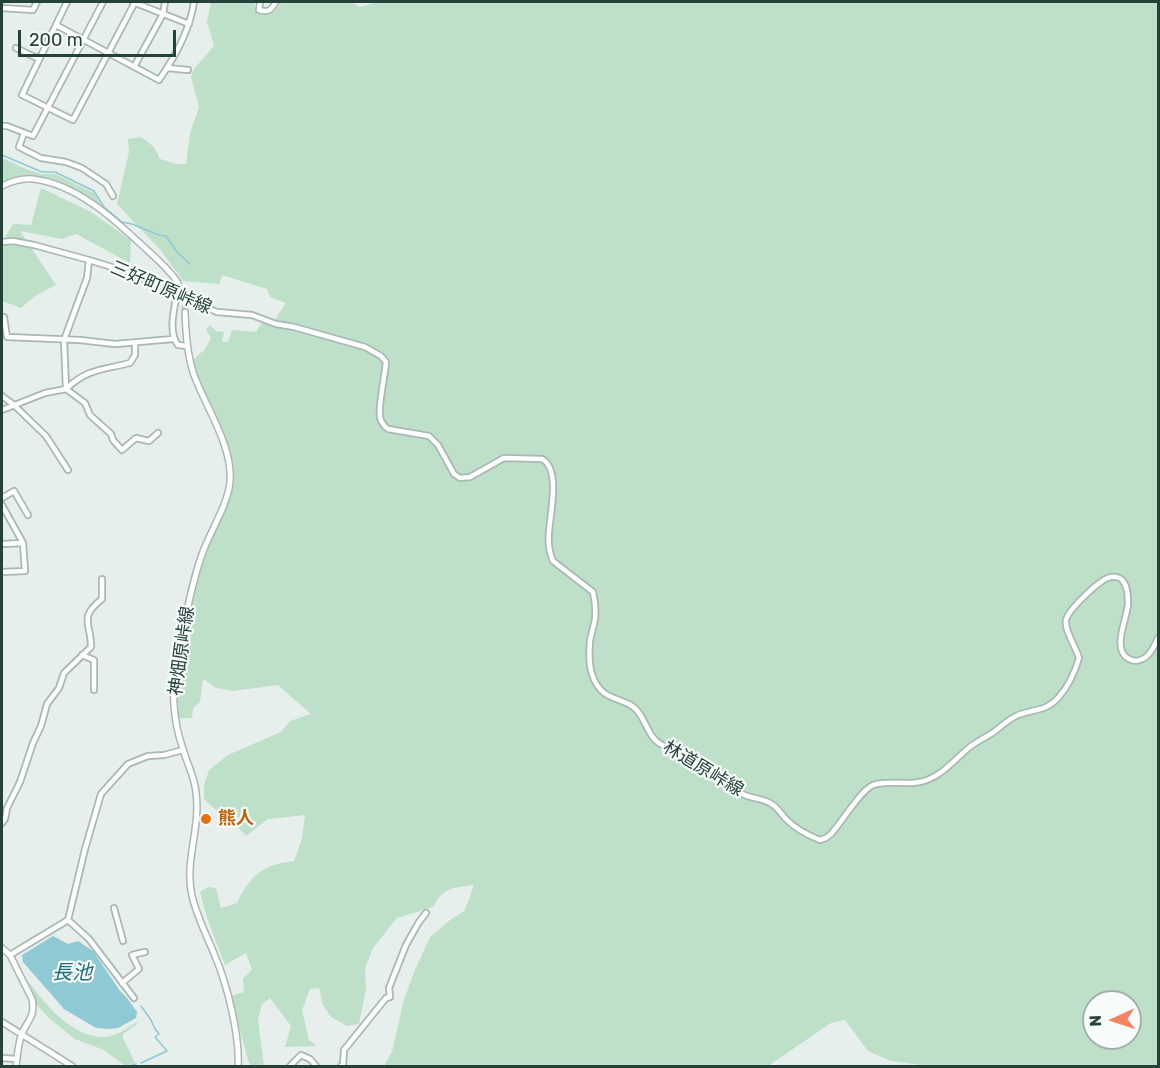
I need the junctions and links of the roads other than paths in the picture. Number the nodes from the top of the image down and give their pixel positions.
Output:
1 (37, 2) edge
2 (67, 2) edge
3 (103, 2) edge
4 (135, 2) edge
5 (165, 2) edge
6 (194, 2) edge
7 (260, 2) edge
8 (276, 2) edge
9 (2, 8) edge
10 (163, 14) junction
11 (189, 24) junction
12 (56, 25) junction
13 (83, 39) junction
14 (16, 48) dead end
15 (109, 53) junction
16 (39, 59) junction
17 (134, 67) junction
18 (168, 68) junction
19 (188, 70) dead end
20 (48, 107) junction
21 (2, 126) edge
22 (24, 133) junction
23 (2, 186) edge
24 (113, 196) dead end
25 (2, 242) edge
26 (89, 260) junction
27 (178, 283) tunnel mouth
28 (177, 294) junction
29 (184, 312) tunnel mouth
30 (2, 317) edge
31 (173, 339) junction
32 (64, 340) junction
33 (135, 343) junction
34 (187, 346) junction
35 (386, 362) joint
36 (66, 388) junction
37 (2, 396) edge
38 (14, 405) junction
39 (2, 410) edge
40 (158, 433) dead end
41 (68, 470) dead end
42 (2, 498) edge
43 (2, 505) edge
44 (28, 515) dead end
45 (2, 517) edge
46 (9, 517) junction
47 (23, 543) junction
48 (2, 544) edge
49 (2, 572) edge
50 (102, 579) dead end
51 (1158, 638) edge
52 (82, 655) junction
53 (94, 690) dead end
54 (183, 750) junction
55 (2, 823) edge
56 (114, 908) dead end
57 (426, 913) dead end
58 (68, 920) junction
59 (123, 941) dead end
60 (2, 948) edge
61 (145, 952) dead end
62 (10, 955) junction
63 (122, 982) junction
64 (134, 998) dead end
65 (2, 1022) edge
66 (22, 1034) junction
67 (2, 1058) edge
68 (17, 1059) junction
69 (16, 1066) edge
70 (72, 1066) edge
71 (238, 1066) edge
72 (290, 1066) edge
73 (316, 1066) edge
74 (340, 1066) edge

1 - 9 street
2 - 12 street
3 - 13 street
4 - 10 street
4 - 15 street
5 - 10 street
6 - 11 street
7 - 8 street
10 - 11 street
10 - 17 street
11 - 18 street
12 - 13 street
12 - 16 street
13 - 15 street
13 - 20 street
14 - 16 street
15 - 17 street
15 - 20 street
16 - 20 street
17 - 18 street
18 - 19 street
20 - 22 street
21 - 22 street
22 - 24 street
23 - 27 street
25 - 26 street, 三好町原峠線
26 - 28 street, 三好町原峠線
26 - 32 street
28 - 31 street
28 - 35 street, 三好町原峠線
29 - 34 street, 神畑原峠線
30 - 32 street
31 - 33 street
31 - 34 street
32 - 33 street
32 - 36 street
33 - 36 street
34 - 54 street, 神畑原峠線
35 - 51 street, 林道原峠線
36 - 38 street
36 - 40 street
37 - 38 street
38 - 39 street
38 - 41 street
42 - 44 street
43 - 46 street
45 - 46 street
46 - 47 street
47 - 48 street
47 - 49 street
50 - 52 street
52 - 53 street
52 - 55 street
54 - 58 street
54 - 71 street, 神畑原峠線
56 - 59 street
57 - 74 street
58 - 62 street
58 - 63 street
60 - 62 street
61 - 63 street
62 - 66 street
63 - 64 street
65 - 66 street
66 - 68 street
66 - 70 street
67 - 68 street
68 - 69 street
72 - 73 street

